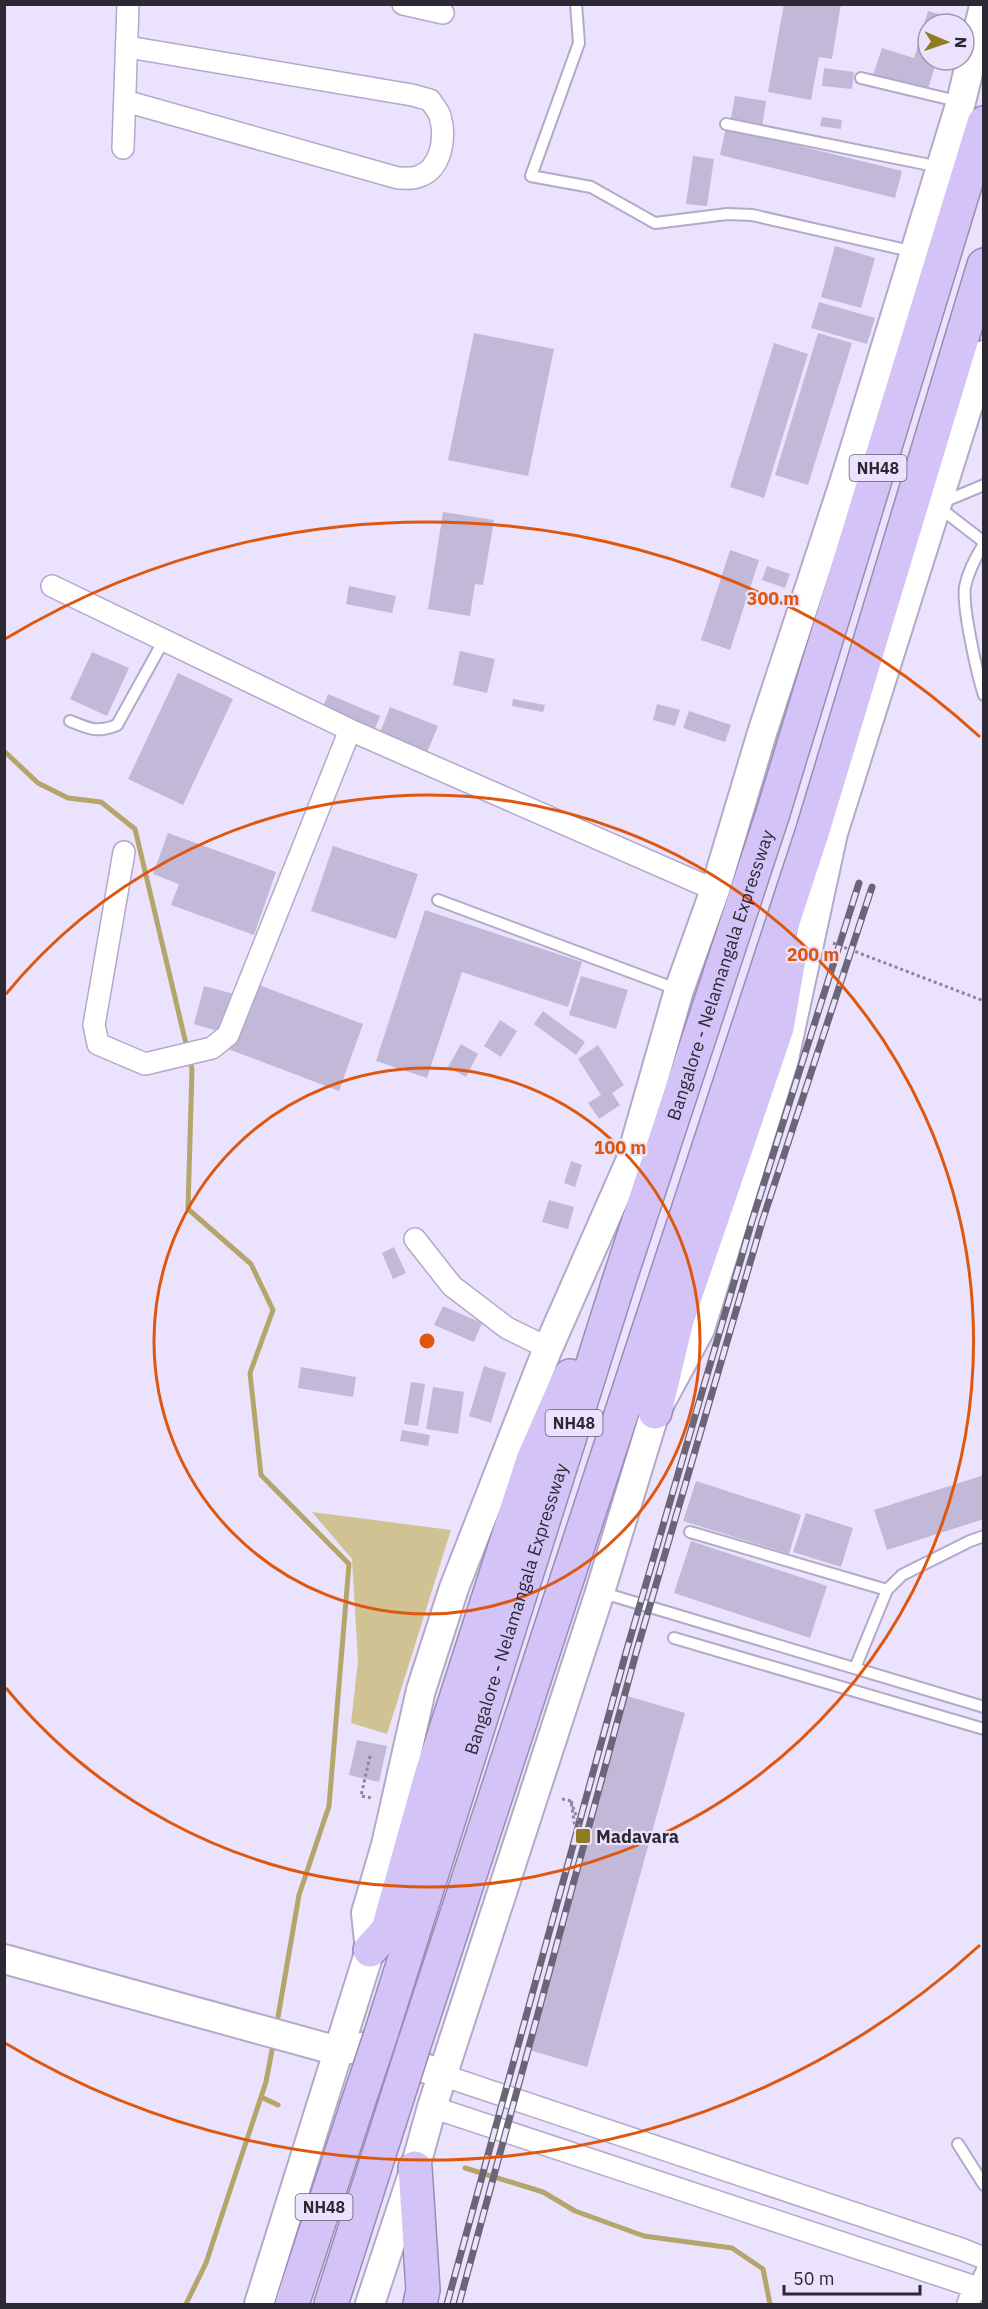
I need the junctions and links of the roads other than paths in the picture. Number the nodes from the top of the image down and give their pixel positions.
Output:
1 (128, 4) edge
2 (403, 4) edge
3 (576, 4) edge
4 (983, 10) edge
5 (443, 13) dead end
6 (128, 47) junction
7 (861, 78) dead end
8 (125, 101) junction
9 (972, 112) edge
10 (726, 124) dead end
11 (123, 148) dead end
12 (940, 167) junction
13 (915, 252) junction
14 (984, 265) edge
15 (982, 367) edge
16 (984, 485) edge
17 (936, 505) junction
18 (984, 543) edge
19 (52, 586) dead end
20 (164, 640) junction
21 (984, 694) edge
22 (70, 721) dead end
23 (350, 730) junction
24 (813, 830) junction
25 (124, 852) dead end
26 (715, 890) junction
27 (438, 900) dead end
28 (679, 990) junction
29 (414, 1239) dead end
30 (619, 1281) junction
31 (548, 1348) junction
32 (655, 1412) junction
33 (690, 1532) dead end
34 (984, 1536) edge
35 (888, 1590) junction
36 (600, 1592) junction
37 (674, 1638) dead end
38 (855, 1668) junction
39 (984, 1707) edge
40 (984, 1729) edge
41 (370, 1950) junction
42 (4, 1959) edge
43 (338, 2051) junction
44 (442, 2075) junction
45 (432, 2107) junction
46 (958, 2144) dead end
47 (415, 2168) junction
48 (984, 2185) edge
49 (984, 2258) edge
50 (984, 2265) edge
51 (975, 2294) edge
52 (259, 2304) edge
53 (292, 2304) edge
54 (331, 2304) edge
55 (370, 2304) edge
56 (420, 2304) edge

1 - 6 street
2 - 5 street
3 - 13 lane
4 - 9 street
6 - 8 street
6 - 8 street
7 - 9 lane
8 - 11 street
9 - 12 street
9 - 30 highway, Bangalore - Nelamangala Expressway / NH48
10 - 12 lane
12 - 13 street
13 - 26 street
14 - 24 highway, NH48
15 - 17 street
16 - 17 lane
17 - 18 lane
17 - 32 street
18 - 21 lane
19 - 20 street
20 - 22 lane
20 - 23 street
23 - 25 street
23 - 26 street
24 - 32 highway
24 - 54 highway, NH48, bridge
26 - 28 street
27 - 28 lane
28 - 31 street
29 - 31 street
30 - 41 highway
30 - 53 highway, Bangalore - Nelamangala Expressway / NH48, bridge
31 - 41 street
32 - 36 street
33 - 35 lane
34 - 35 lane
35 - 38 lane
36 - 38 lane
36 - 44 street
37 - 40 lane
38 - 39 lane
41 - 43 street
42 - 43 street
43 - 44 street
43 - 45 street
43 - 52 street
44 - 45 street
44 - 49 street
45 - 47 street
45 - 51 street
46 - 48 lane
47 - 55 street
47 - 56 highway
50 - 51 lane

